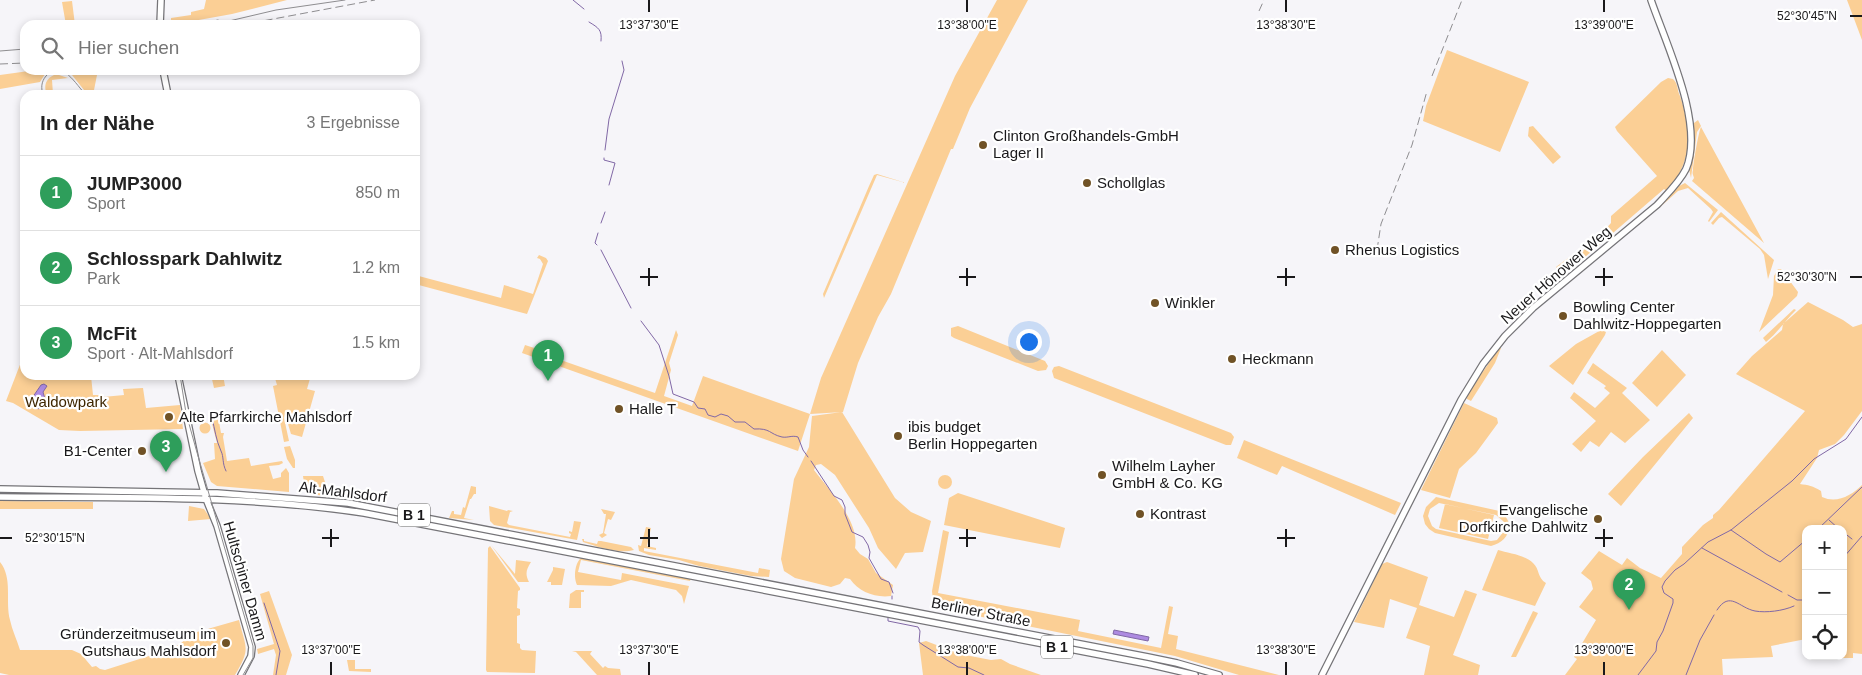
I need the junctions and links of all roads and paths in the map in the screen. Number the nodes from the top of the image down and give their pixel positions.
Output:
1 (161, 0) edge
2 (1651, 0) edge
3 (160, 20) edge
4 (164, 75) edge
5 (167, 90) edge
6 (179, 380) edge
7 (0, 490) edge
8 (204, 492) junction
9 (0, 497) edge
10 (206, 499) junction
11 (767, 587) junction
12 (241, 675) edge
13 (1195, 675) edge
14 (1219, 675) edge
15 (1322, 675) edge

1 - 3 main road
2 - 15 main road, Neuer Hönower Weg
4 - 5 main road
6 - 8 main road, Hultschiner Damm
7 - 8 main road, Alt-Mahlsdorf / B 1
8 - 10 main road, Hultschiner Damm
8 - 11 main road, Alt-Mahlsdorf / B 1
9 - 10 main road, Alt-Mahlsdorf / B 1
10 - 11 main road, Alt-Mahlsdorf / B 1
10 - 12 main road, Hultschiner Damm
11 - 13 main road, Berliner Straße / B 1
11 - 14 main road, Berliner Straße / B 1

